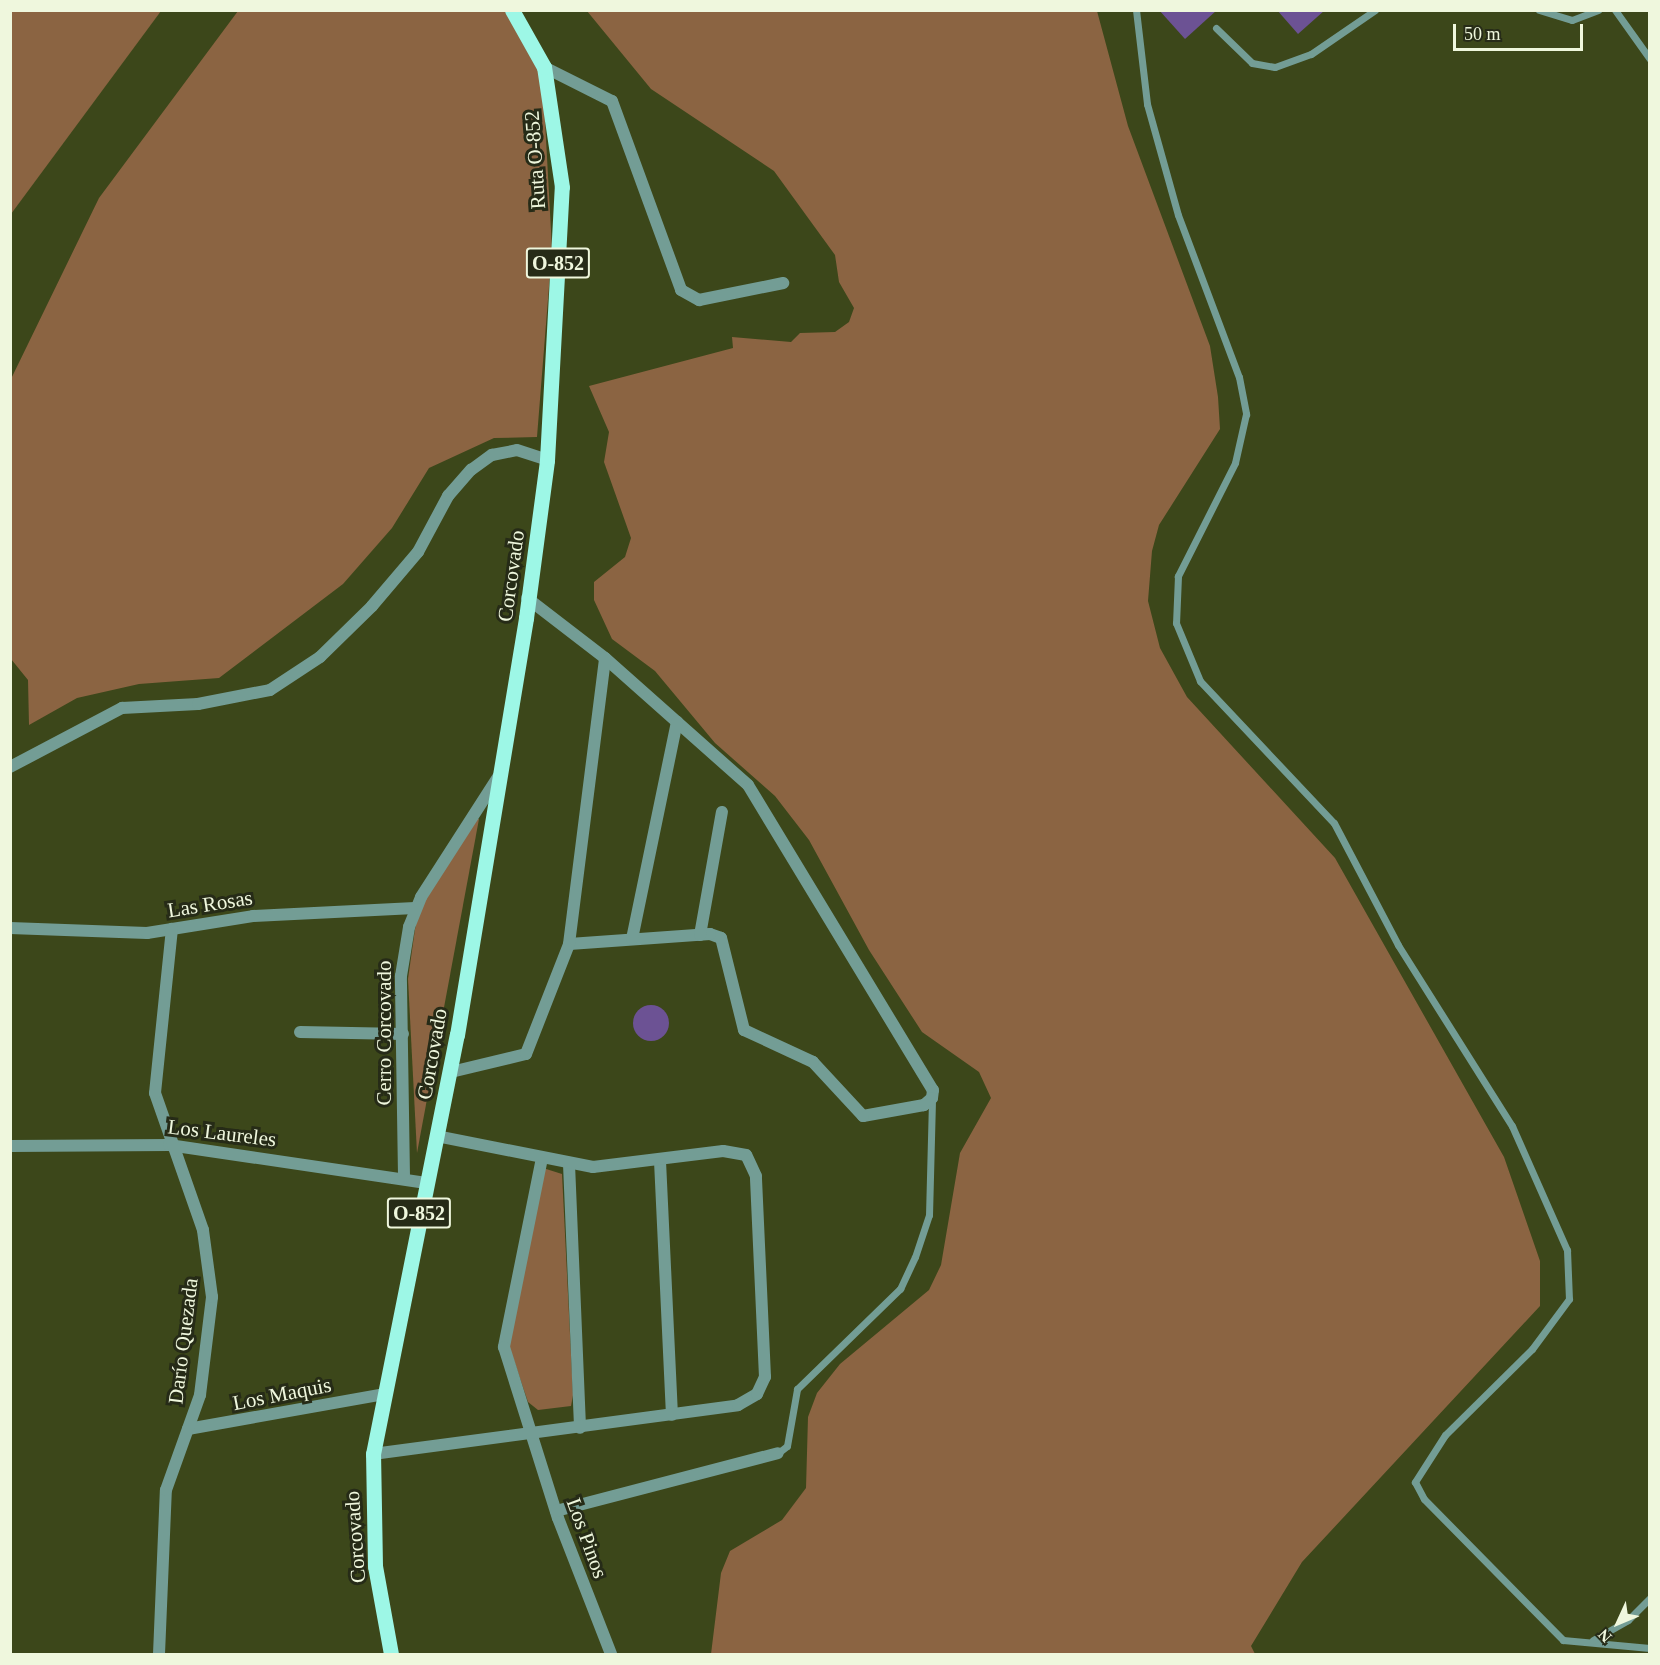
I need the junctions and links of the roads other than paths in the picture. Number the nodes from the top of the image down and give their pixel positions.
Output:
1 (512, 10) edge
2 (1136, 10) edge
3 (1375, 10) edge
4 (1539, 10) edge
5 (1598, 10) edge
6 (1615, 10) edge
7 (1216, 28) dead end
8 (1650, 59) edge
9 (544, 67) junction
10 (783, 283) dead end
11 (547, 460) junction
12 (526, 598) junction
13 (605, 658) junction
14 (677, 722) junction
15 (10, 768) edge
16 (501, 773) junction
17 (722, 812) dead end
18 (415, 908) junction
19 (10, 928) edge
20 (172, 929) junction
21 (700, 934) junction
22 (632, 939) junction
23 (569, 944) junction
24 (300, 1032) dead end
25 (403, 1034) junction
26 (451, 1072) junction
27 (932, 1098) junction
28 (437, 1136) junction
29 (169, 1145) junction
30 (10, 1146) edge
31 (542, 1158) junction
32 (660, 1161) junction
33 (569, 1164) junction
34 (404, 1176) junction
35 (426, 1183) junction
36 (384, 1394) junction
37 (672, 1415) junction
38 (580, 1428) junction
39 (188, 1429) junction
40 (532, 1434) junction
41 (778, 1453) joint
42 (373, 1454) junction
43 (556, 1511) junction
44 (1650, 1598) edge
45 (1563, 1640) junction
46 (1650, 1648) edge
47 (159, 1654) edge
48 (391, 1654) edge
49 (611, 1654) edge

1 - 9 main road, Ruta O-852 / O-852
2 - 45 lane
3 - 7 lane
4 - 5 lane
6 - 8 lane
9 - 10 street
9 - 11 main road, Ruta O-852 / O-852
11 - 12 main road, Corcovado / O-852
11 - 15 street
12 - 13 street
12 - 16 main road, Corcovado / O-852
13 - 14 street
13 - 23 street
14 - 22 street
14 - 27 street
16 - 18 street, Cerro Corcovado
16 - 26 main road, Corcovado / O-852
17 - 21 street
18 - 20 street, Las Rosas
18 - 25 street, Cerro Corcovado
19 - 20 street, Las Rosas
20 - 29 street, Darío Quezada
21 - 22 street
21 - 27 street
22 - 23 street
23 - 26 street
24 - 25 street
25 - 34 street, Cerro Corcovado
26 - 28 main road, Corcovado / O-852
27 - 41 lane
28 - 31 street
28 - 35 main road, Corcovado / O-852
29 - 30 street, Los Laureles
29 - 34 street, Los Laureles
29 - 39 street, Darío Quezada
31 - 33 street
31 - 40 street, Los Pinos
32 - 33 street
32 - 37 street
32 - 37 street
33 - 38 street
34 - 35 street, Los Laureles
35 - 36 main road, Corcovado / O-852
36 - 39 street, Los Maquis
36 - 42 main road, Corcovado / O-852
37 - 38 street
38 - 40 street
39 - 47 street, Darío Quezada
40 - 42 street
40 - 43 street, Los Pinos
41 - 43 street
42 - 48 main road, Corcovado / O-852
43 - 49 street, Los Pinos
44 - 45 lane
45 - 46 lane

